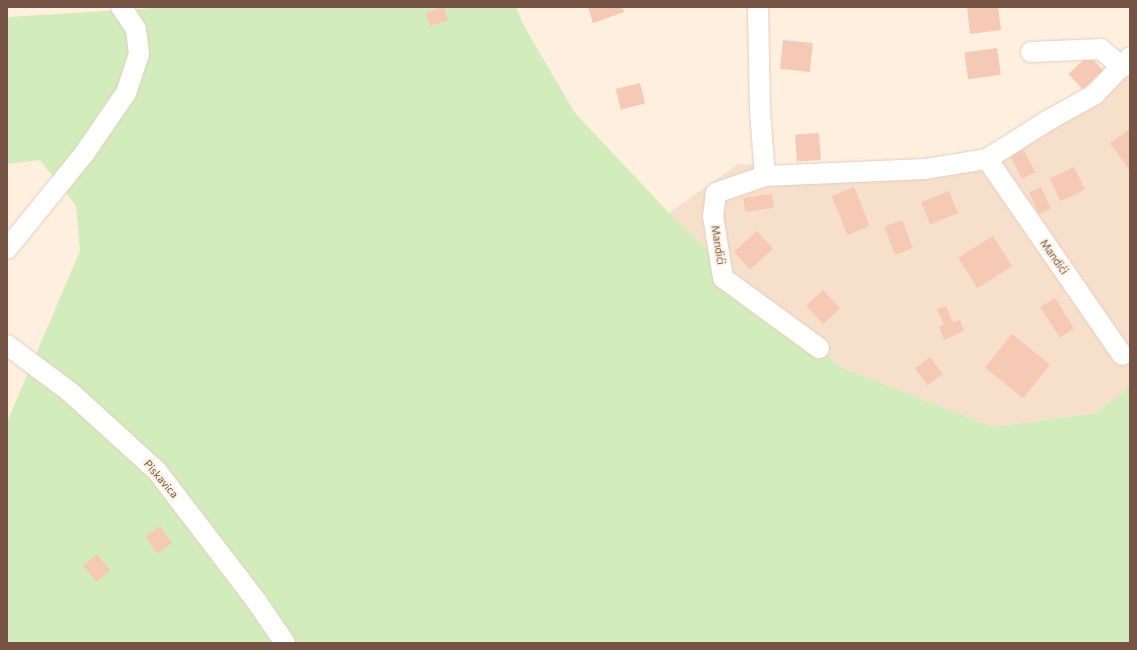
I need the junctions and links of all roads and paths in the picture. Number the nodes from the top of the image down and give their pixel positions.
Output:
1 (121, 7) edge
2 (758, 7) edge
3 (1031, 52) dead end
4 (1126, 62) edge
5 (987, 159) junction
6 (765, 176) junction
7 (7, 249) edge
8 (7, 345) edge
9 (819, 348) dead end
10 (1122, 355) dead end
11 (285, 643) edge

1 - 7 street
2 - 6 street
3 - 4 street, Mandići
4 - 5 street, Mandići
5 - 6 street, Mandići
5 - 10 street, Mandići
6 - 9 street, Mandići
8 - 11 street, Piskavica

